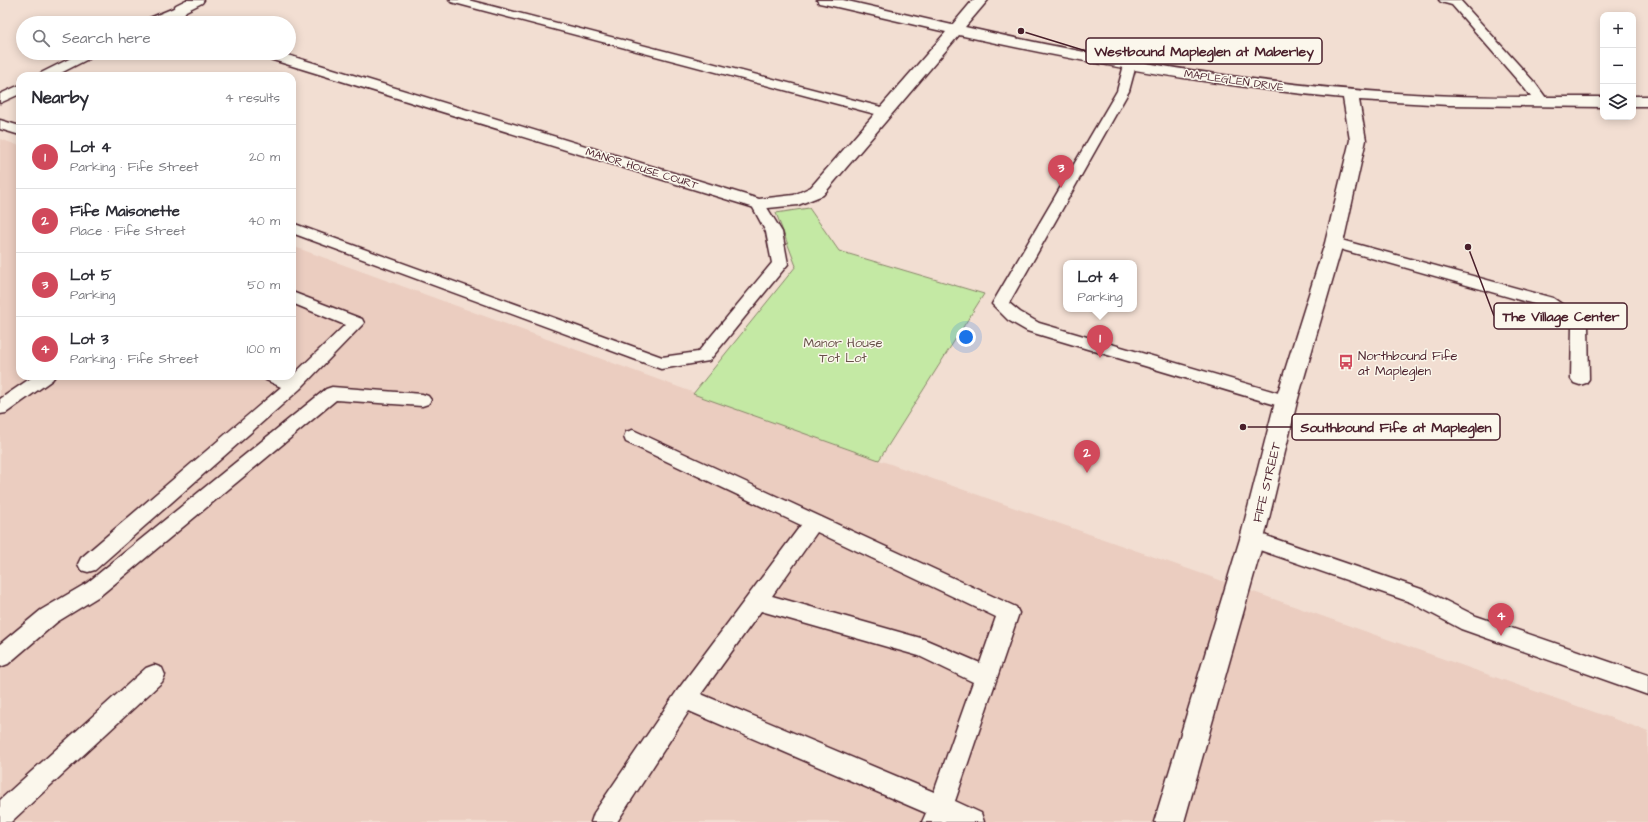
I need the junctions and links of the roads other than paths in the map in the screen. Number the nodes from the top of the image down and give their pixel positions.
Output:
1 (197, 0) edge
2 (455, 0) edge
3 (824, 0) edge
4 (981, 0) edge
5 (1444, 0) edge
6 (181, 8) junction
7 (164, 16) edge
8 (175, 16) edge
9 (955, 30) junction
10 (76, 60) edge
11 (288, 60) edge
12 (1130, 65) junction
13 (53, 72) edge
14 (16, 91) edge
15 (1350, 94) junction
16 (0, 99) edge
17 (1636, 101) edge
18 (1648, 101) edge
19 (1542, 102) junction
20 (1600, 102) edge
21 (884, 112) junction
22 (0, 124) edge
23 (16, 130) edge
24 (758, 204) junction
25 (296, 229) edge
26 (1334, 242) junction
27 (296, 299) edge
28 (1580, 378) dead end
29 (40, 380) edge
30 (282, 380) edge
31 (294, 385) junction
32 (422, 400) dead end
33 (1286, 402) junction
34 (0, 408) edge
35 (633, 437) dead end
36 (814, 522) junction
37 (1252, 539) junction
38 (88, 564) dead end
39 (757, 601) junction
40 (0, 657) edge
41 (154, 675) dead end
42 (986, 677) junction
43 (1648, 685) edge
44 (685, 698) junction
45 (938, 814) edge
46 (0, 816) edge
47 (603, 822) edge
48 (972, 822) edge
49 (1169, 822) edge

1 - 6 street
2 - 21 lane
3 - 9 street, MAPLEGLEN DRIVE
4 - 9 street, MANOR HOUSE COURT
5 - 19 lane
6 - 7 lane
6 - 8 street
9 - 12 street, MAPLEGLEN DRIVE
9 - 21 street, MANOR HOUSE COURT
10 - 13 lane
11 - 24 street, MANOR HOUSE COURT
12 - 15 street, MAPLEGLEN DRIVE
12 - 33 lane
14 - 16 lane
15 - 19 street, MAPLEGLEN DRIVE
15 - 26 street, FIFE STREET
17 - 18 street
19 - 20 street, MAPLEGLEN DRIVE
21 - 24 street, MANOR HOUSE COURT
22 - 23 lane
24 - 25 lane
26 - 28 lane
26 - 33 street, FIFE STREET
27 - 31 lane
29 - 34 lane
30 - 31 lane
31 - 38 lane
32 - 40 lane
33 - 37 street, FIFE STREET
35 - 36 lane
36 - 39 lane
36 - 42 lane
37 - 43 lane
37 - 49 street, FIFE STREET
39 - 42 lane
39 - 44 lane
41 - 46 lane
42 - 45 lane
44 - 45 lane
44 - 47 lane
45 - 48 lane

